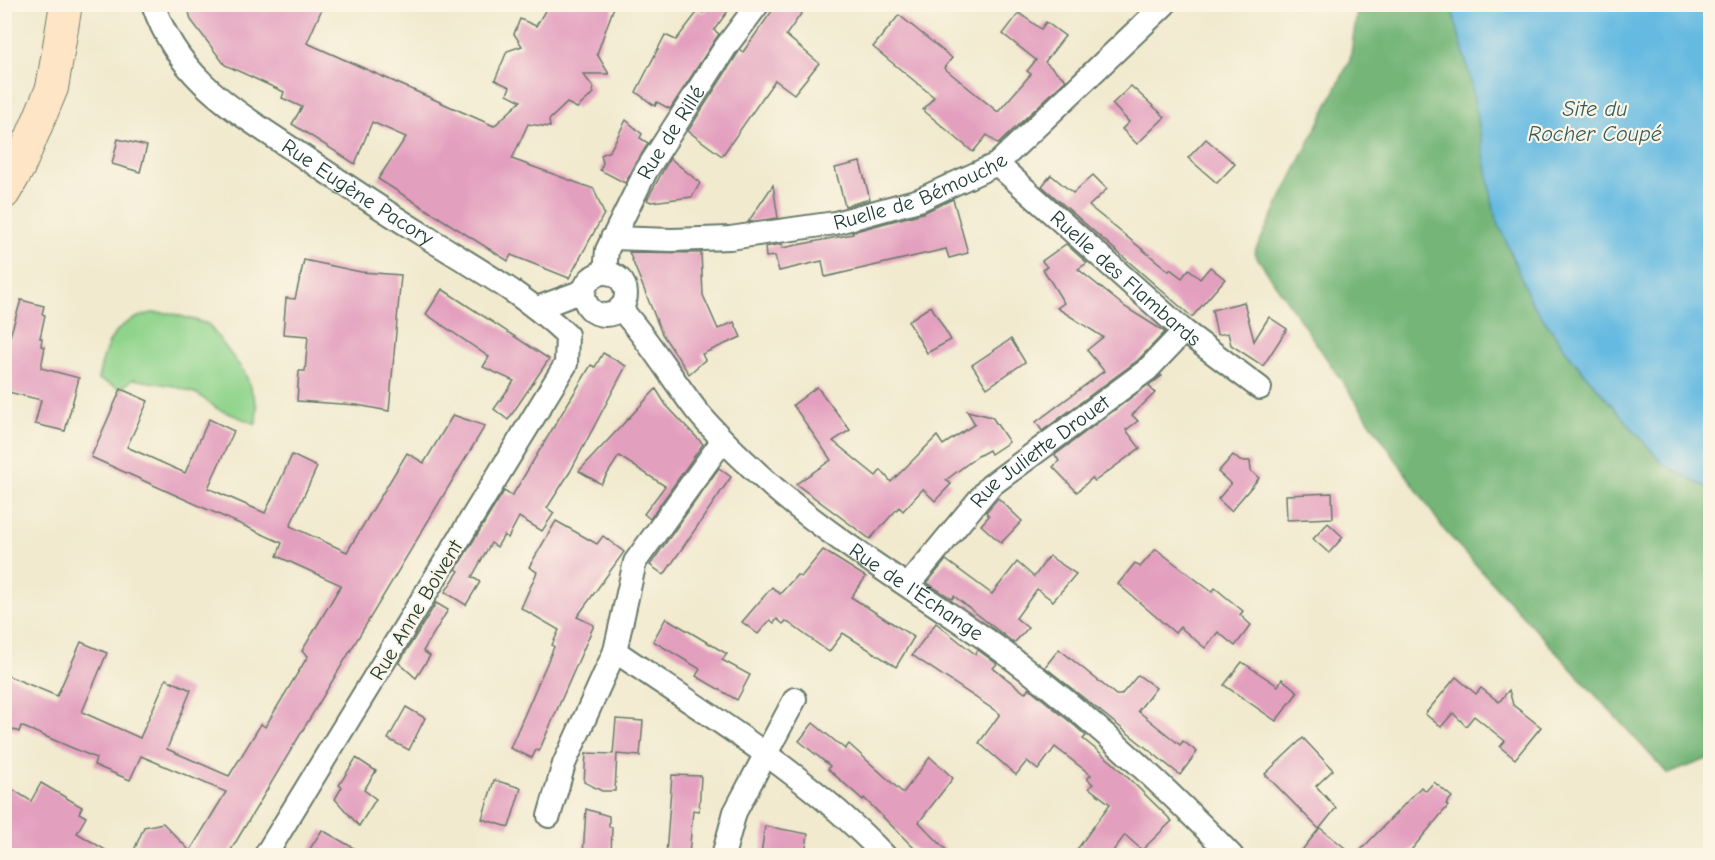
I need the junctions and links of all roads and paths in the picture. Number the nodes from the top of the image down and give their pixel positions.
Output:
1 (66, 4) edge
2 (153, 4) edge
3 (758, 4) edge
4 (1165, 4) edge
5 (997, 164) junction
6 (4, 194) edge
7 (612, 238) junction
8 (605, 272) junction
9 (583, 291) junction
10 (537, 308) junction
11 (620, 308) junction
12 (596, 313) junction
13 (1184, 331) junction
14 (567, 335) junction
15 (1260, 388) dead end
16 (723, 440) junction
17 (908, 585) junction
18 (615, 651) junction
19 (795, 699) dead end
20 (765, 754) junction
21 (549, 816) dead end
22 (266, 855) edge
23 (723, 855) edge
24 (885, 855) edge
25 (1232, 855) edge

1 - 6 main road
2 - 10 street, Rue Eugène Pacory
3 - 7 street, Rue de Rillé
4 - 5 street, Ruelle de Bémouche
5 - 7 street, Ruelle de Bémouche
5 - 13 street, Ruelle des Flambards
7 - 8 street, Rue de Rillé
8 - 9 street
8 - 11 street
9 - 10 street
9 - 12 street
10 - 14 street, Rue Eugène Pacory
11 - 12 street
11 - 16 street, Rue de l'Échange
12 - 14 street
13 - 15 street, Ruelle des Flambards
13 - 17 street, Rue Juliette Drouet
14 - 22 street, Rue Anne Boivent
16 - 17 street, Rue de l'Échange
16 - 18 street
17 - 25 street, Rue de l'Échange
18 - 20 street
18 - 21 street
19 - 20 street
20 - 23 street
20 - 24 street

